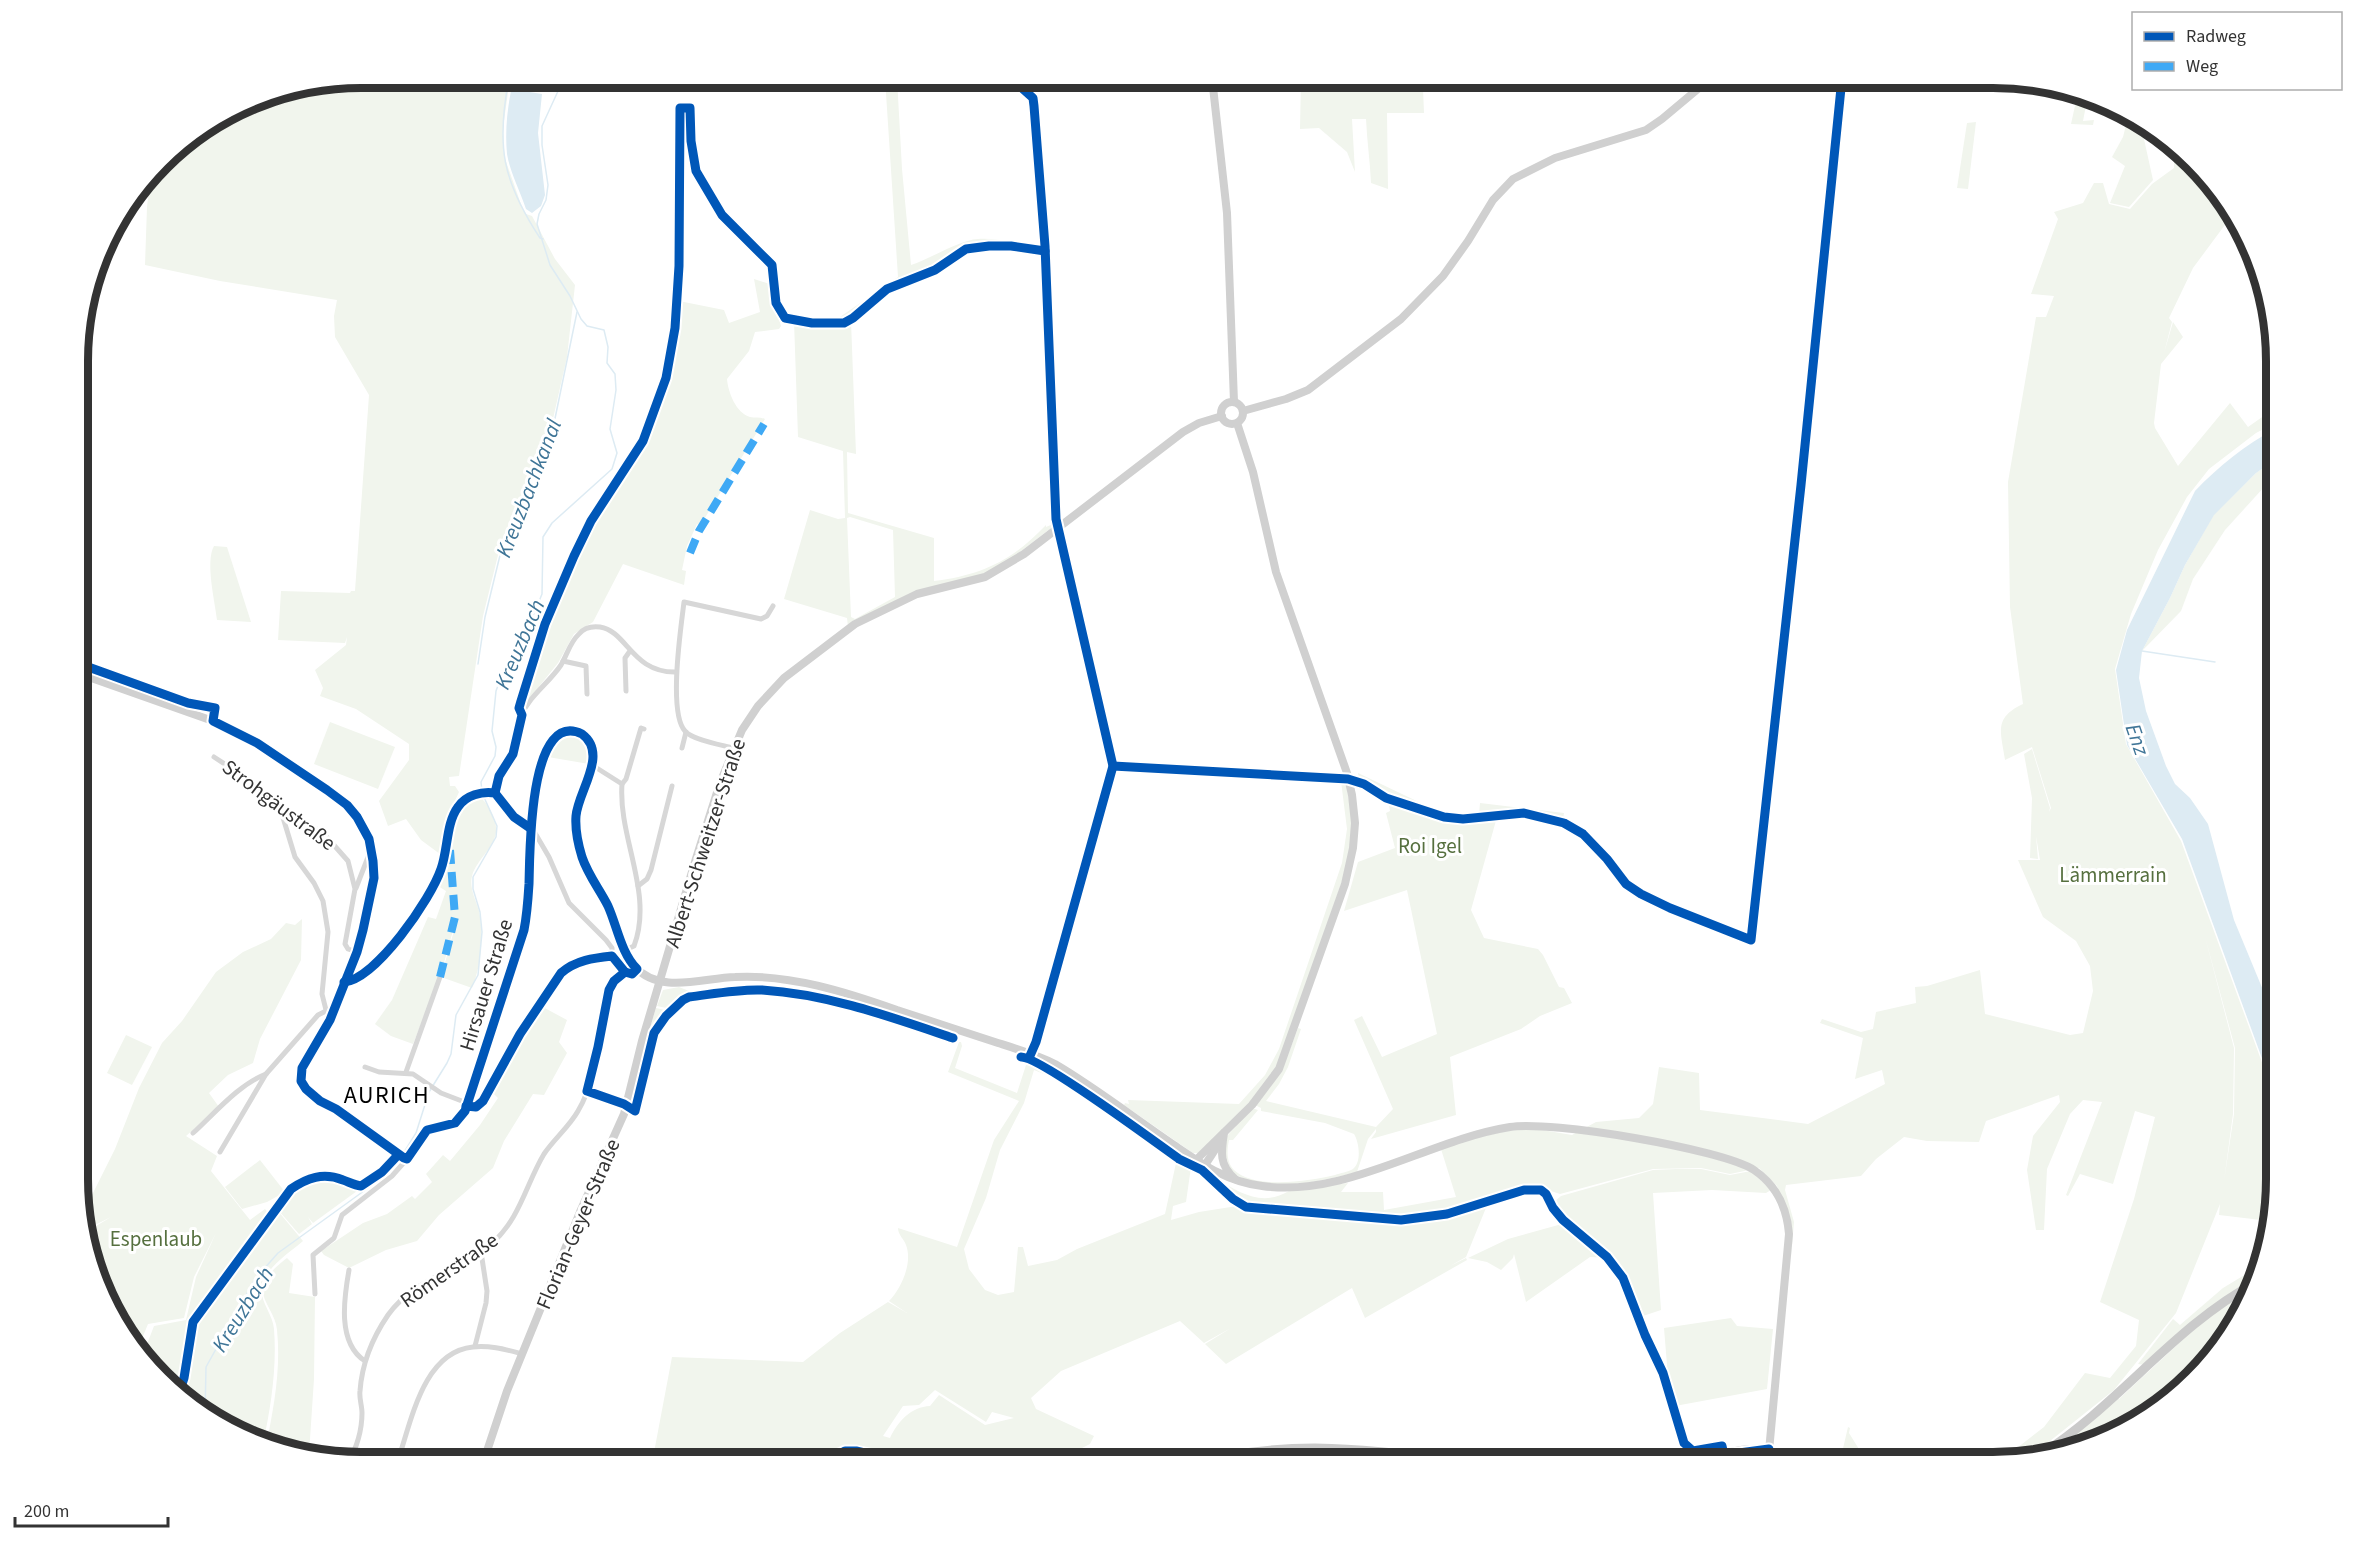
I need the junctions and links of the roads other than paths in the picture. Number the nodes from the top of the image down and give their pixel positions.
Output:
1 (1213, 88) edge
2 (1700, 88) edge
3 (1234, 402) junction
4 (1243, 411) junction
5 (1222, 416) junction
6 (1237, 423) junction
7 (773, 606) dead end
8 (630, 651) junction
9 (563, 661) junction
10 (676, 672) junction
11 (88, 677) edge
12 (626, 691) dead end
13 (587, 694) dead end
14 (644, 729) dead end
15 (686, 732) junction
16 (682, 748) dead end
17 (733, 748) junction
18 (214, 758) dead end
19 (592, 765) junction
20 (622, 784) junction
21 (672, 786) dead end
22 (493, 792) junction
23 (281, 811) junction
24 (530, 828) junction
25 (370, 851) junction
26 (638, 886) junction
27 (355, 889) junction
28 (625, 950) junction
29 (357, 952) junction
30 (612, 956) junction
31 (637, 969) junction
32 (625, 972) junction
33 (440, 977) dead end
34 (661, 981) junction
35 (344, 982) junction
36 (329, 1010) junction
37 (365, 1067) dead end
38 (406, 1072) junction
39 (266, 1074) junction
40 (467, 1105) junction
41 (193, 1132) dead end
42 (1224, 1133) junction
43 (220, 1152) dead end
44 (404, 1157) junction
45 (1196, 1160) junction
46 (1205, 1166) junction
47 (1239, 1182) junction
48 (482, 1252) junction
49 (349, 1270) dead end
50 (2241, 1292) edge
51 (315, 1294) dead end
52 (475, 1346) junction
53 (523, 1354) junction
54 (365, 1361) junction
55 (2053, 1445) edge
56 (353, 1452) edge
57 (401, 1452) edge
58 (487, 1452) edge
59 (1252, 1452) edge
60 (1389, 1452) edge
61 (1768, 1452) edge

1 - 3 main road
2 - 4 main road
3 - 4 main road
3 - 5 main road
4 - 6 main road
5 - 6 main road
5 - 17 main road, Albert-Schweitzer-Straße
6 - 42 main road
7 - 10 street
8 - 9 street
8 - 10 street
8 - 12 street
9 - 13 street
9 - 22 street
10 - 15 street
11 - 25 main road
14 - 20 street
15 - 16 street
15 - 17 street
17 - 34 main road, Albert-Schweitzer-Straße
18 - 23 street, Strohgäustraße
19 - 20 street
19 - 24 main road, Hirsauer Straße
19 - 28 main road
20 - 26 street
21 - 26 street
22 - 24 street
22 - 35 street
23 - 27 street, Strohgäustraße
23 - 36 street
24 - 30 street
24 - 40 main road, Hirsauer Straße
25 - 27 street
25 - 29 main road
26 - 28 street
27 - 29 street, Strohgäustraße
28 - 31 main road
29 - 35 main road
30 - 32 street
30 - 40 street
31 - 32 street
31 - 34 main road
32 - 48 street, Römerstraße
33 - 38 street
34 - 45 main road
34 - 53 main road, Florian-Geyer-Straße
35 - 36 main road
36 - 39 street
36 - 44 main road
37 - 38 street
38 - 40 street
39 - 41 street
39 - 43 street
40 - 44 main road, Hirsauer Straße
42 - 45 main road
42 - 46 main road
42 - 47 main road
44 - 51 street
45 - 46 main road
46 - 47 main road
47 - 61 main road
48 - 52 street
48 - 54 street, Römerstraße
49 - 54 street
50 - 55 main road
52 - 53 street
52 - 57 street
53 - 58 main road, Florian-Geyer-Straße
54 - 56 street, Römerstraße
59 - 60 main road

